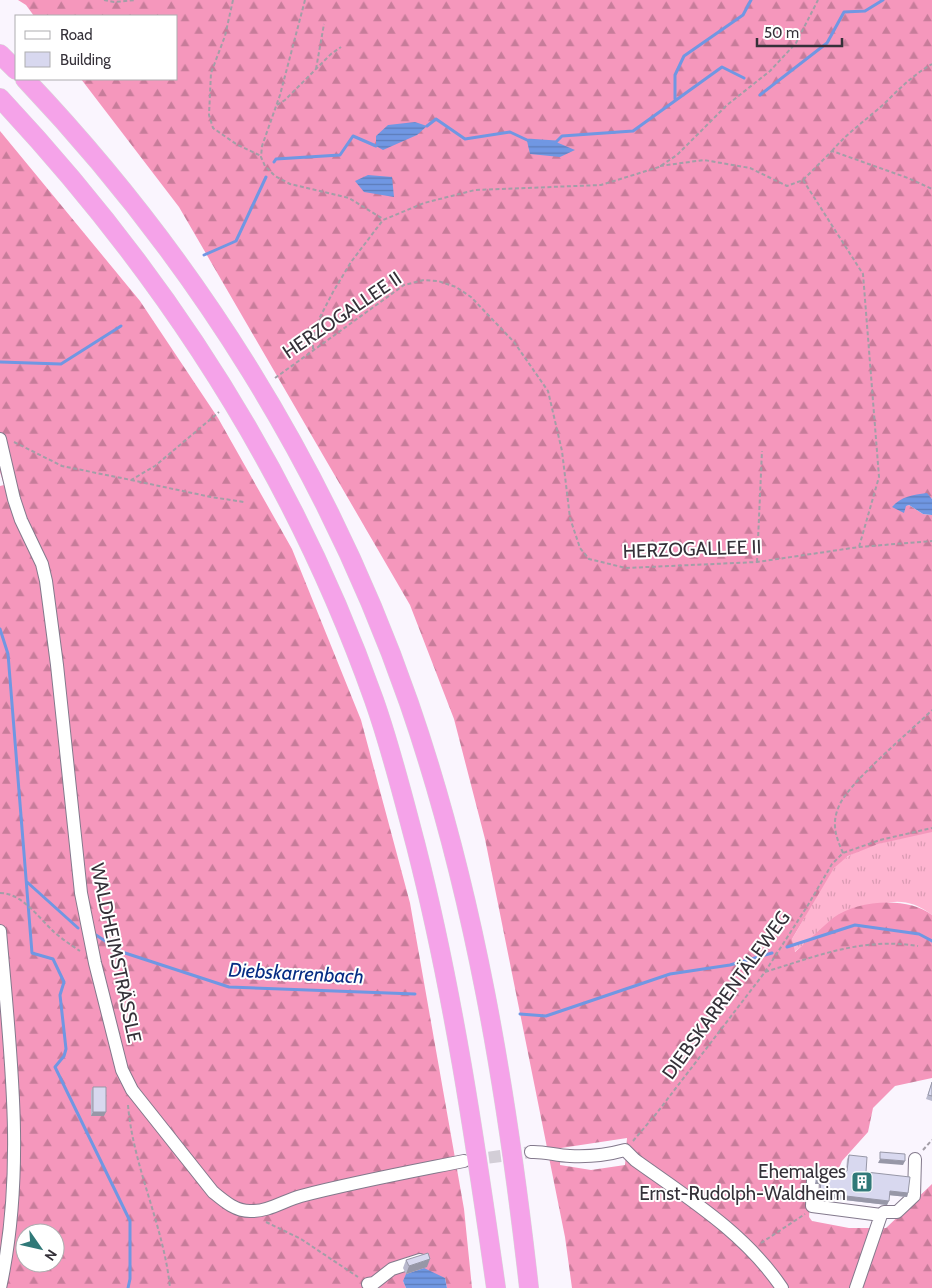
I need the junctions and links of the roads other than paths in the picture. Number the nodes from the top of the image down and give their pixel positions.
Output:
1 (0, 54) edge
2 (15, 69) edge
3 (26, 80) edge
4 (0, 98) edge
5 (0, 440) edge
6 (0, 931) edge
7 (531, 1152) tunnel mouth
8 (915, 1159) dead end
9 (464, 1161) tunnel mouth
10 (813, 1179) dead end
11 (881, 1215) junction
12 (420, 1260) edge
13 (368, 1284) road end
14 (0, 1288) edge
15 (496, 1288) edge
16 (529, 1288) edge
17 (782, 1288) edge
18 (856, 1288) edge

1 - 2 highway
3 - 16 highway
4 - 15 highway
5 - 9 street, WALDHEIMSTRÄSSLE
6 - 14 street
7 - 17 street
8 - 11 street
10 - 11 street
11 - 18 street
12 - 13 street

